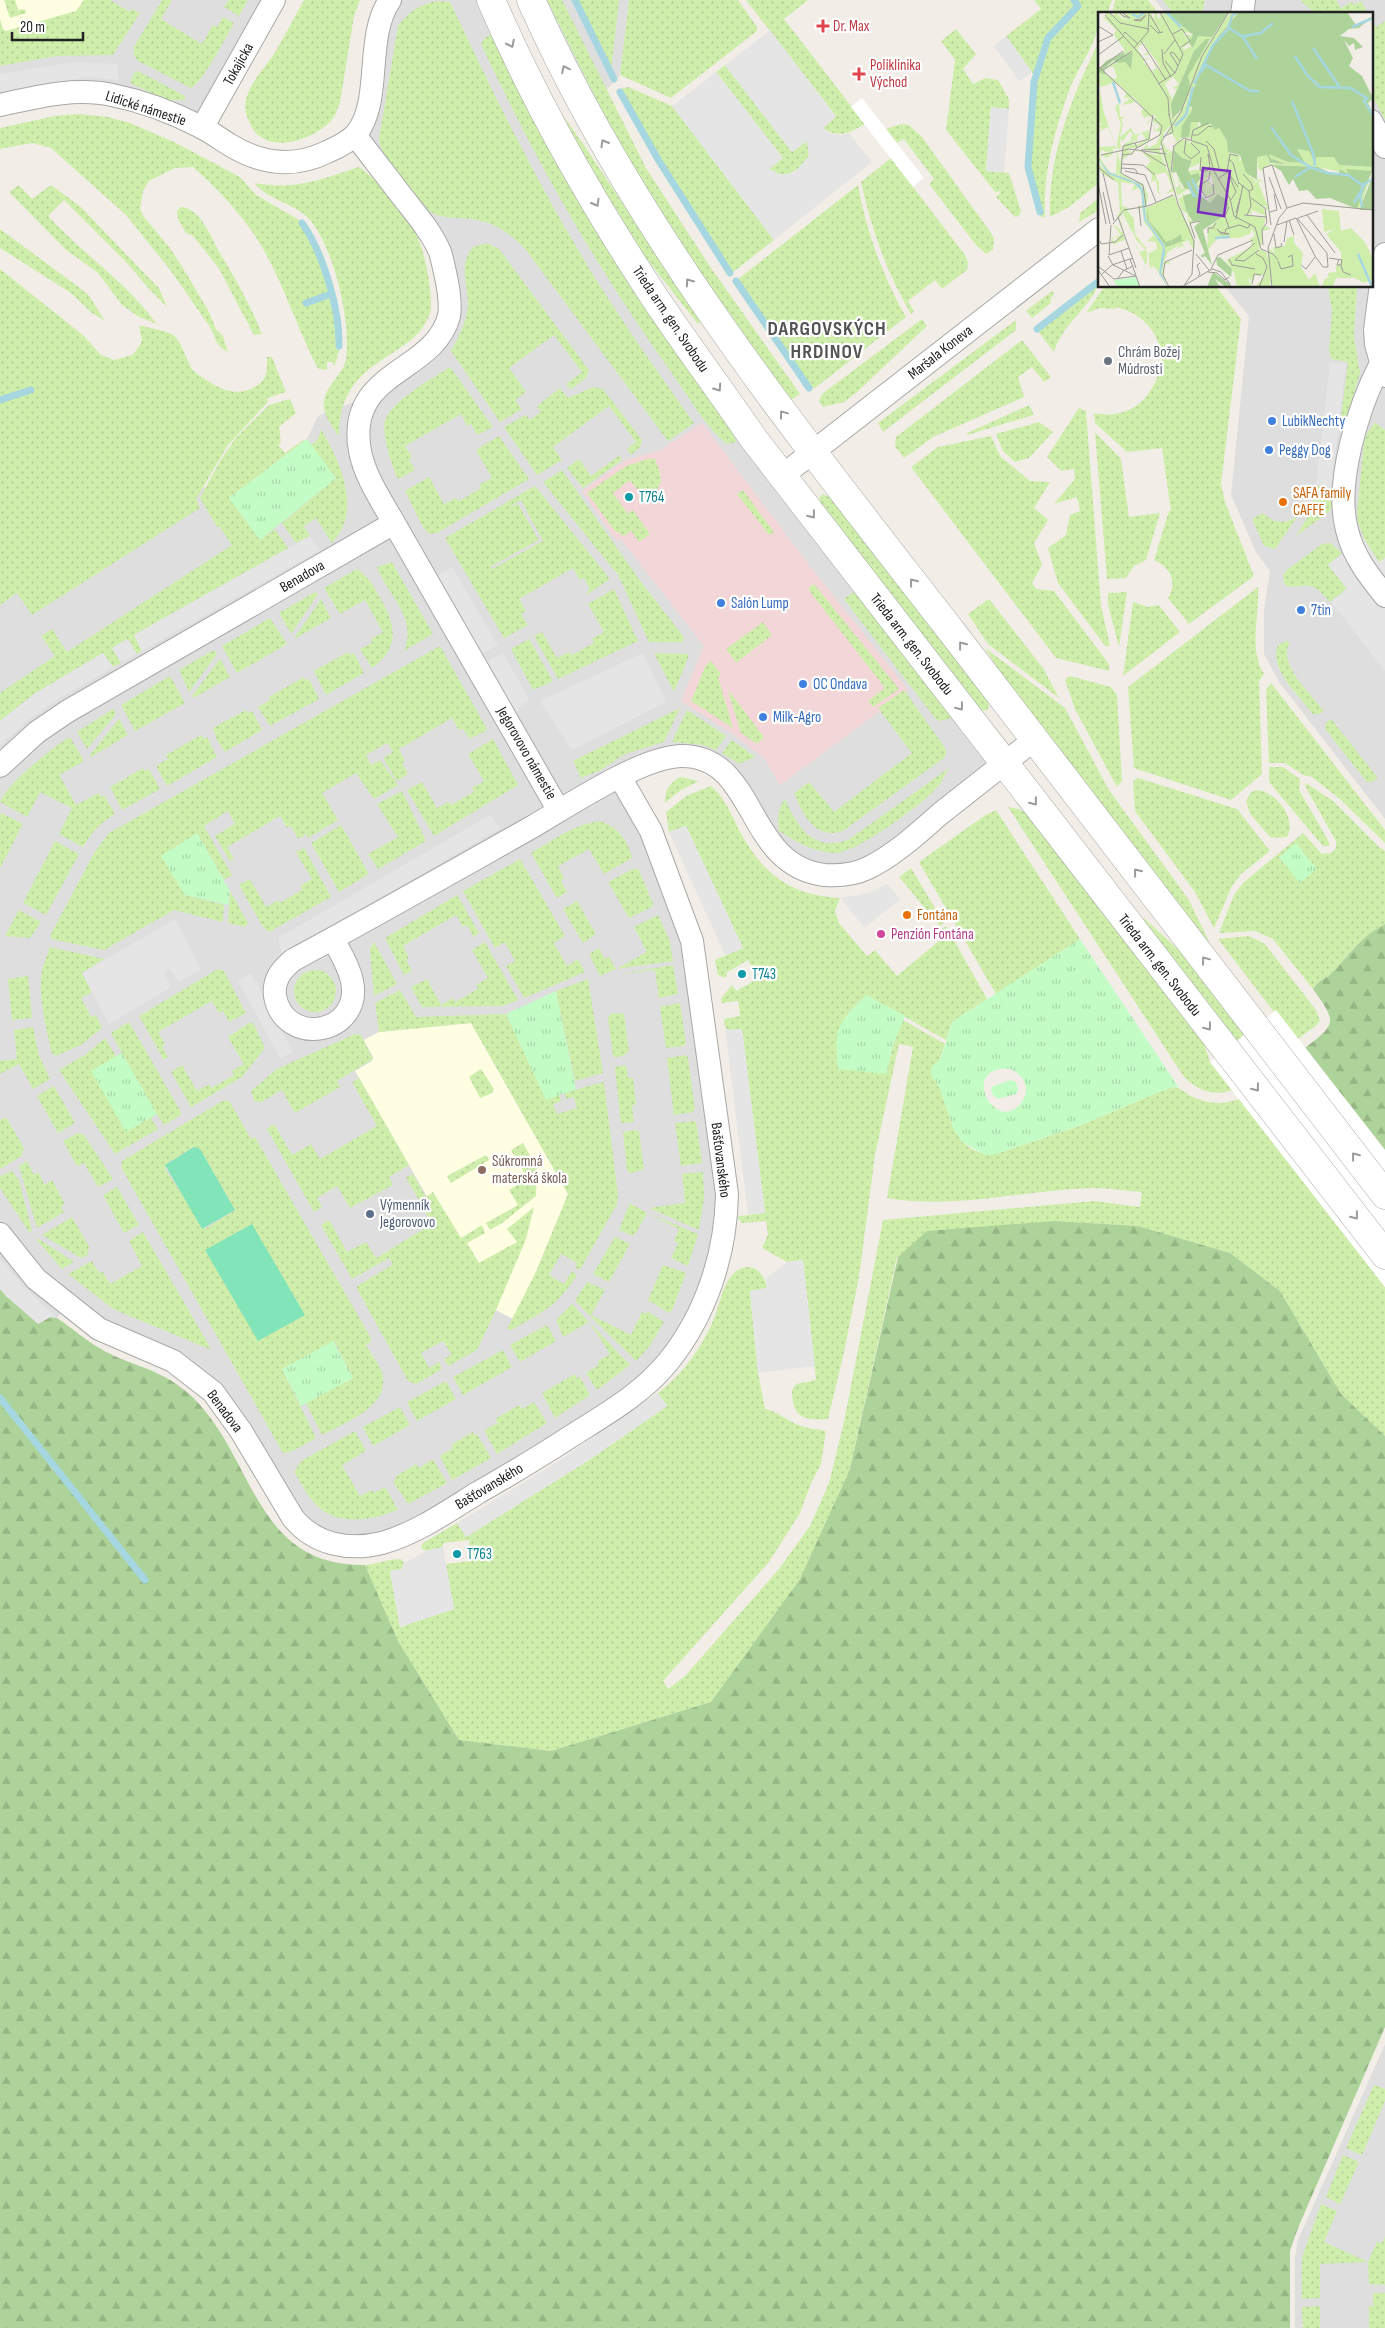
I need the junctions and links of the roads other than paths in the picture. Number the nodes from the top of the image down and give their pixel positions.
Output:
1 (274, 0) edge
2 (390, 0) edge
3 (491, 0) edge
4 (531, 0) edge
5 (0, 105) edge
6 (1372, 124) edge
7 (202, 128) junction
8 (355, 135) junction
9 (1385, 146) edge
10 (1098, 229) edge
11 (1385, 254) edge
12 (1383, 369) edge
13 (813, 453) junction
14 (782, 476) junction
15 (394, 523) junction
16 (1385, 596) edge
17 (1035, 739) junction
18 (1004, 764) junction
19 (0, 766) edge
20 (620, 777) junction
21 (559, 811) junction
22 (333, 939) dead end
23 (1385, 1195) edge
24 (0, 1234) edge
25 (1385, 1255) edge
26 (416, 1530) joint

1 - 7 street, Tokajícka
2 - 8 street
3 -> 14 street, Trieda arm. gen. Svobodu
13 -> 4 street
5 - 7 street, Lidické námestie
6 - 9 street
7 - 8 street, Lidické námestie
8 - 15 street
10 - 13 street, Maršala Koneva
11 - 12 street
12 - 16 street
13 - 14 street, Maršala Koneva
17 -> 13 street
14 -> 18 street, Trieda arm. gen. Svobodu
15 - 19 street, Benadova
15 - 21 street, Jegorovovo námestie
17 - 18 street
23 -> 17 street
18 - 20 street
18 -> 25 street, Trieda arm. gen. Svobodu
20 - 21 street
20 - 26 street, Bašťovanského
21 - 22 street, Jegorovovo námestie
24 - 26 street, Benadova

